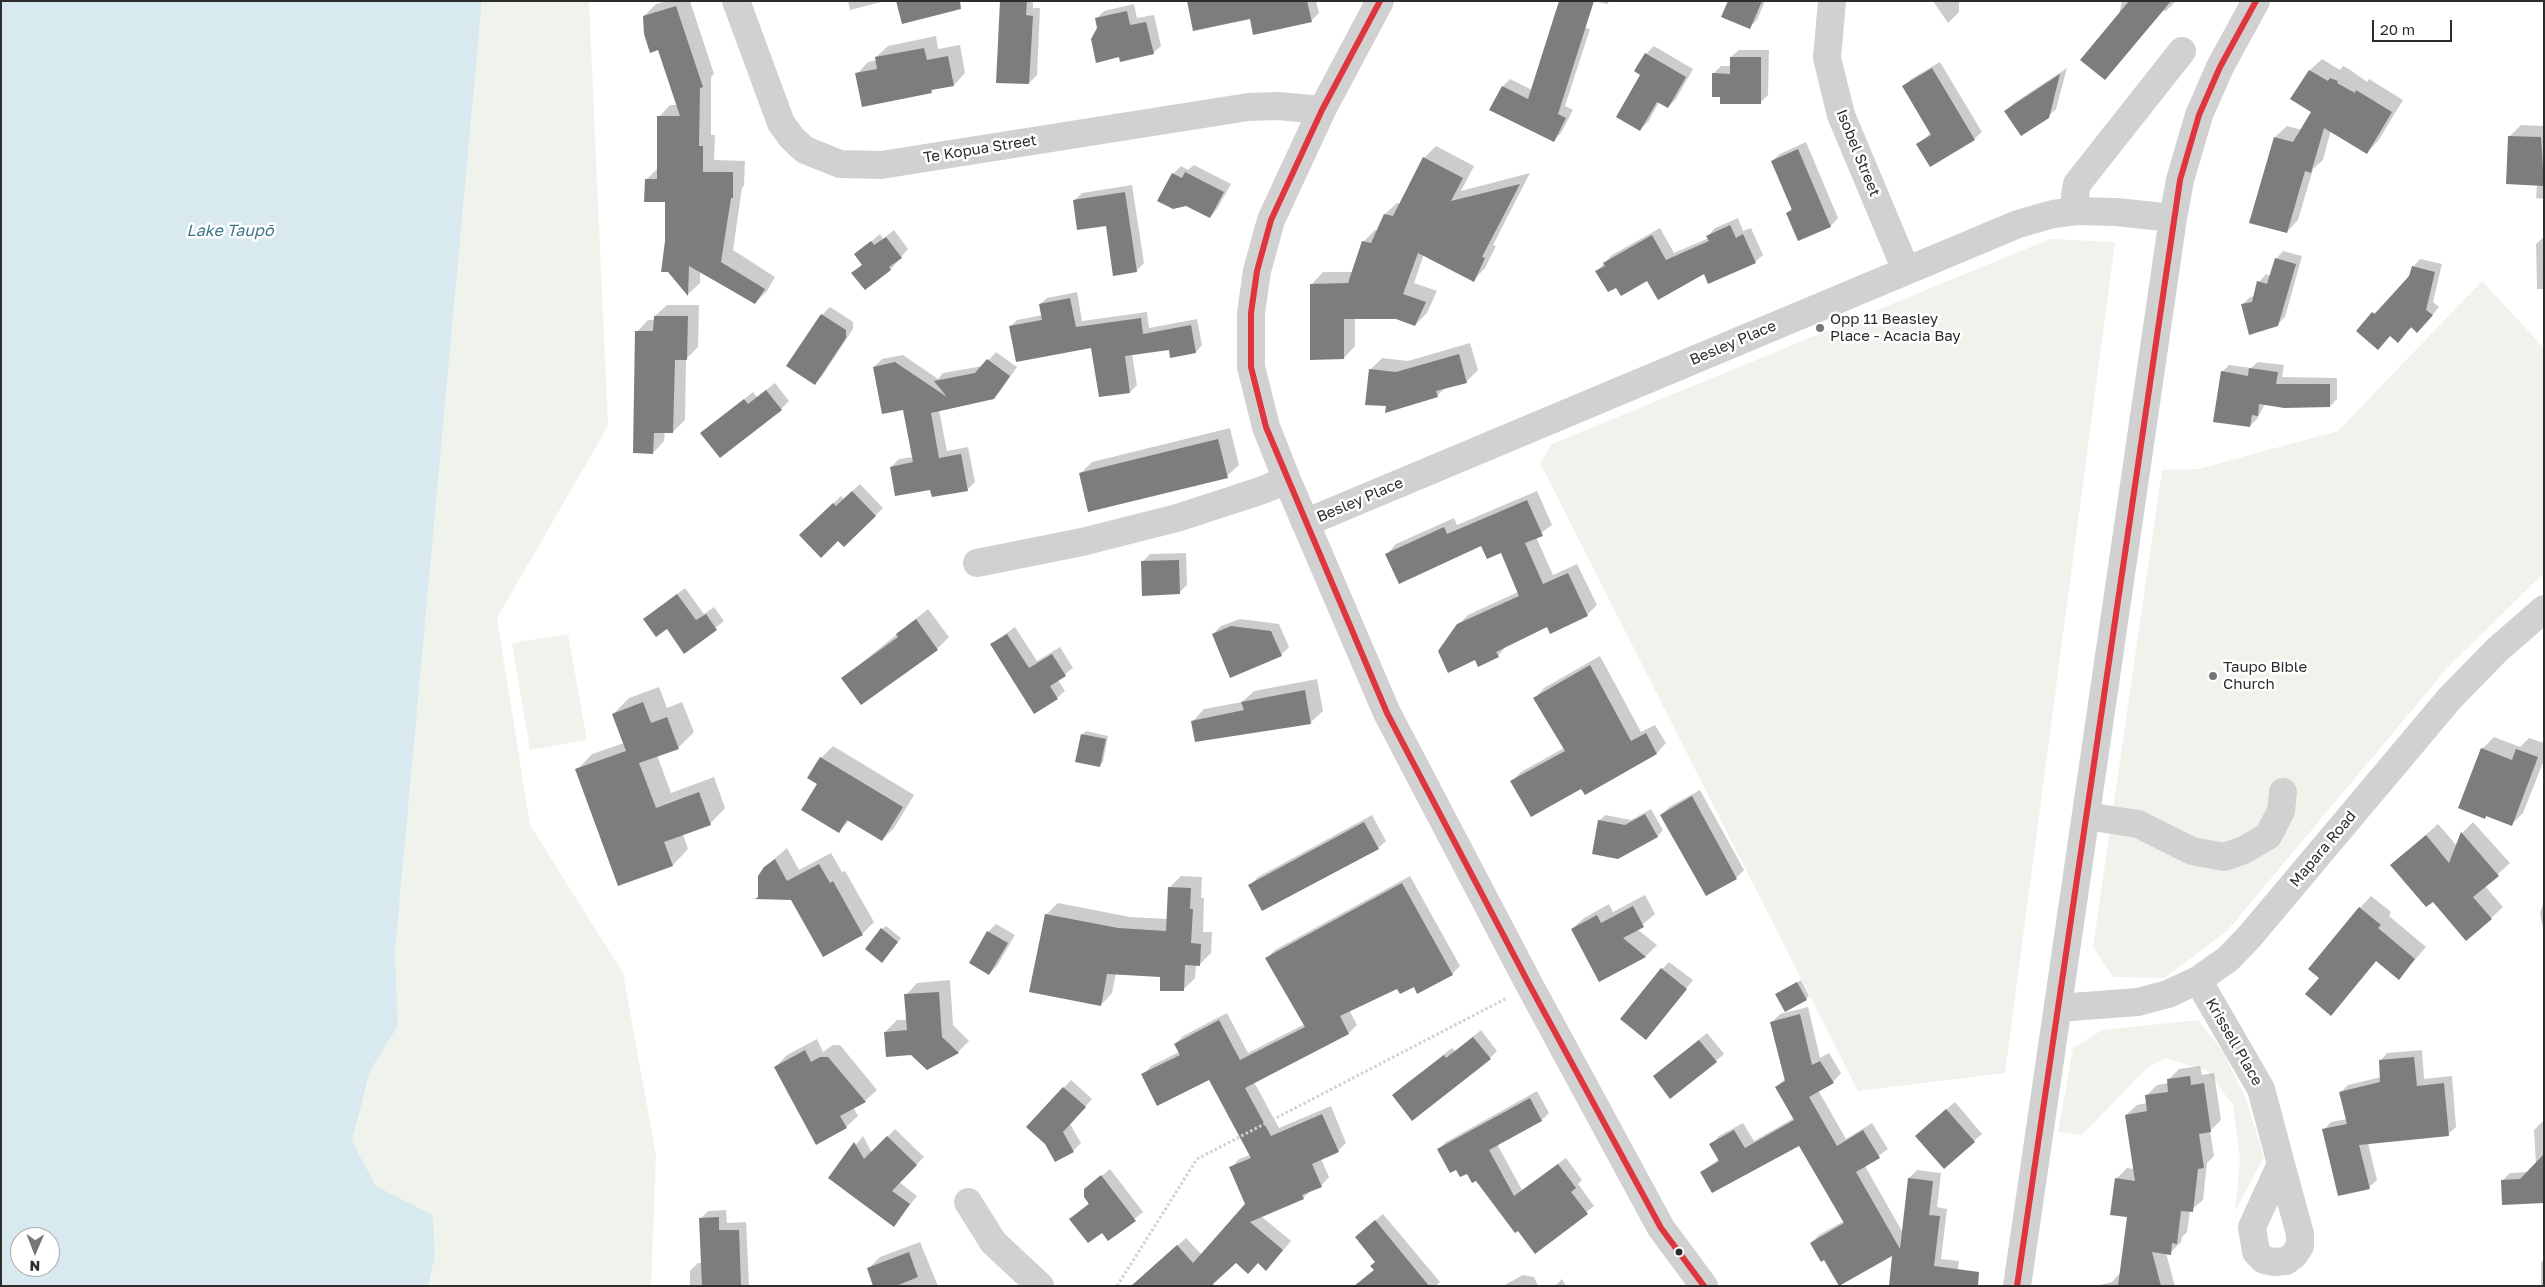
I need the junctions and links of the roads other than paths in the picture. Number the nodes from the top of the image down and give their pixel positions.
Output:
1 (736, 1) edge
2 (1380, 1) edge
3 (1832, 1) edge
4 (2256, 1) edge
5 (2182, 51) dead end
6 (1322, 110) junction
7 (2077, 211) junction
8 (2173, 218) junction
9 (1906, 270) junction
10 (1286, 480) junction
11 (1305, 523) junction
12 (977, 563) dead end
13 (2544, 609) edge
14 (2283, 792) dead end
15 (2086, 816) junction
16 (2198, 980) junction
17 (2058, 1008) junction
18 (2281, 1164) dead end
19 (968, 1202) dead end
20 (1040, 1286) edge
21 (1704, 1286) edge
22 (2017, 1286) edge

1 - 6 street, Te Kopua Street
2 - 6 street
3 - 9 street, Isobel Street
4 - 8 street
5 - 7 street
6 - 10 street
7 - 8 street, Besley Place
7 - 9 street, Besley Place
8 - 15 street
9 - 11 street, Besley Place
10 - 11 street
10 - 12 street
11 - 21 street
13 - 16 street, Mapara Road
14 - 15 street
15 - 17 street
16 - 17 street, Mapara Road
16 - 18 street, Krissell Place
17 - 22 street
19 - 20 street

